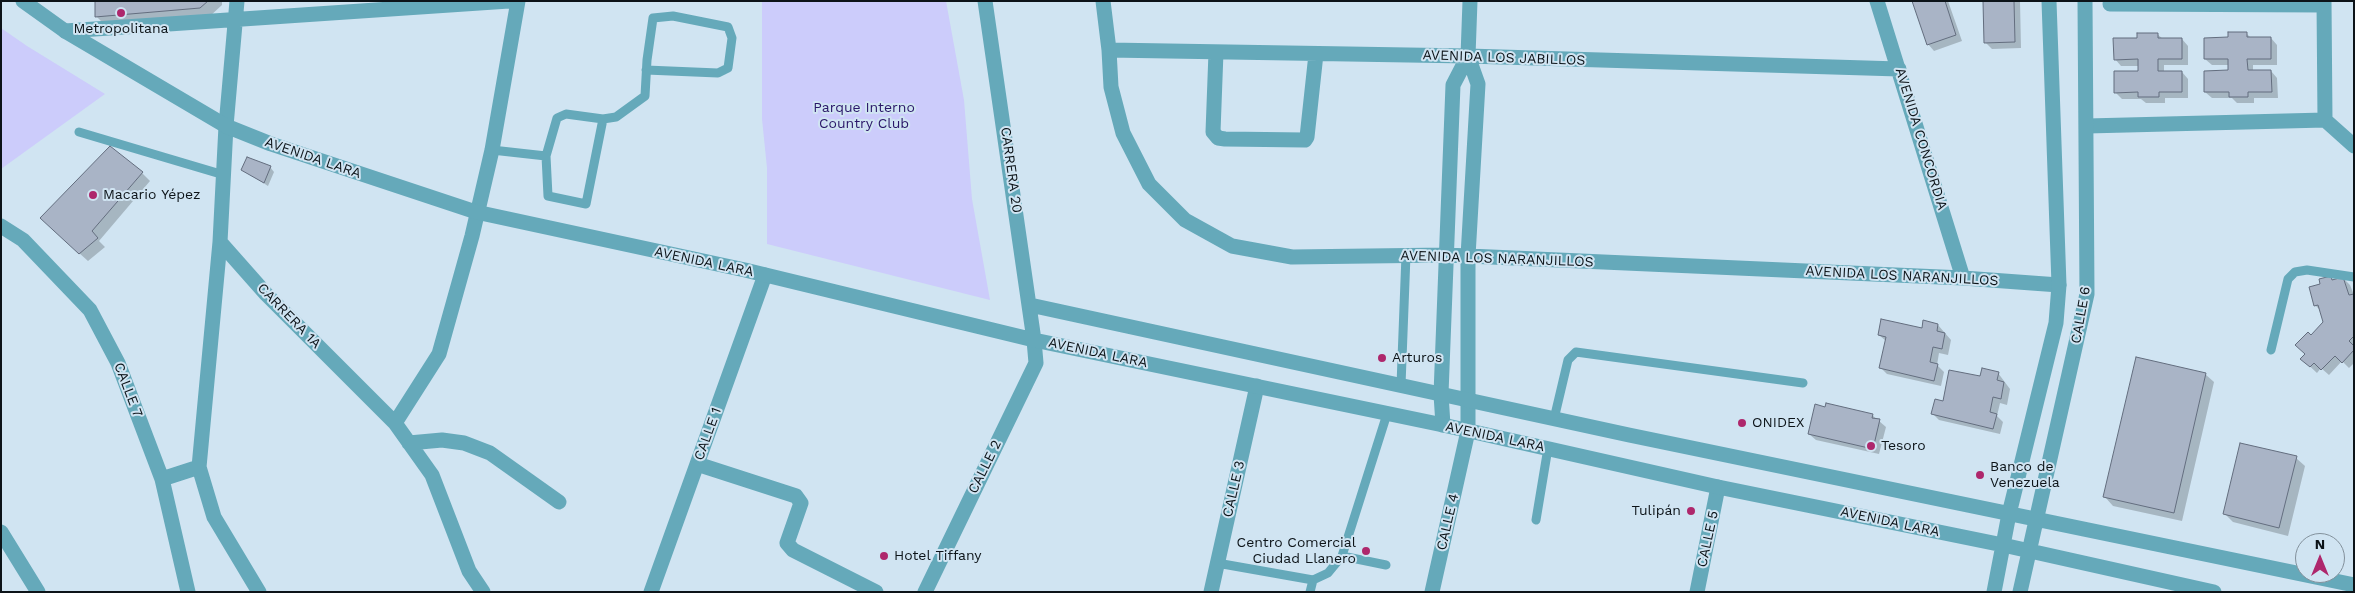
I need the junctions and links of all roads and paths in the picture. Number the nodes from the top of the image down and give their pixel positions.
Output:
1 (23, 1) edge
2 (237, 1) edge
3 (509, 1) edge
4 (518, 1) edge
5 (985, 1) edge
6 (1103, 1) edge
7 (1470, 1) edge
8 (1877, 1) edge
9 (2049, 1) edge
10 (2085, 1) edge
11 (2324, 3) edge
12 (2110, 4) dead end
13 (236, 20) junction
14 (65, 31) junction
15 (1109, 50) junction
16 (1216, 52) junction
17 (1316, 54) junction
18 (1468, 56) junction
19 (1899, 69) junction
20 (646, 70) junction
21 (603, 120) junction
22 (2325, 120) junction
23 (226, 126) junction
24 (2087, 126) junction
25 (79, 132) dead end
26 (2354, 146) edge
27 (492, 150) junction
28 (546, 156) junction
29 (224, 175) junction
30 (476, 212) junction
31 (1, 226) edge
32 (220, 242) junction
33 (1406, 255) junction
34 (1446, 255) junction
35 (1468, 256) junction
36 (765, 275) junction
37 (2354, 277) edge
38 (1963, 278) junction
39 (2058, 285) junction
40 (1030, 305) junction
41 (1034, 340) junction
42 (2271, 350) dead end
43 (1804, 383) dead end
44 (1257, 386) junction
45 (1400, 386) junction
46 (1441, 394) junction
47 (1468, 400) junction
48 (1387, 414) junction
49 (1554, 419) junction
50 (395, 424) junction
51 (1443, 425) junction
52 (1468, 431) junction
53 (409, 443) junction
54 (1548, 448) junction
55 (697, 464) junction
56 (199, 468) junction
57 (162, 479) junction
58 (1718, 487) junction
59 (559, 502) dead end
60 (2009, 514) junction
61 (1536, 520) dead end
62 (2037, 520) junction
63 (1, 532) edge
64 (2002, 545) junction
65 (2028, 551) junction
66 (1342, 556) junction
67 (1217, 562) junction
68 (1386, 565) dead end
69 (1313, 580) junction
70 (2354, 586) edge
71 (38, 592) edge
72 (188, 592) edge
73 (259, 592) edge
74 (483, 592) edge
75 (651, 592) edge
76 (876, 592) edge
77 (924, 592) edge
78 (1212, 592) edge
79 (1310, 592) edge
80 (1432, 592) edge
81 (1697, 592) edge
82 (1994, 592) edge
83 (2020, 592) edge
84 (2214, 592) edge

1 - 14 street, AVENIDA LARA
2 - 13 street
3 - 13 street
4 - 27 street
5 - 40 street, CARRERA 20
6 - 15 street, AVENIDA LOS NARANJILLOS
7 - 18 street
8 - 19 street, AVENIDA CONCORDIA
9 - 39 street
10 - 24 street, CALLE 6
11 - 12 street
11 - 22 street
13 - 14 street
13 - 23 street
14 - 23 street, AVENIDA LARA
15 - 16 street, AVENIDA LOS JABILLOS
15 - 33 street, AVENIDA LOS NARANJILLOS
16 - 17 street, AVENIDA LOS JABILLOS
16 - 17 street
17 - 18 street, AVENIDA LOS JABILLOS
18 - 19 street, AVENIDA LOS JABILLOS
18 - 34 street
18 - 35 street, CALLE 4
19 - 38 street, AVENIDA CONCORDIA
20 - 20 lane
20 - 21 lane
21 - 28 lane
21 - 28 lane
22 - 24 street
22 - 26 street
23 - 29 street
23 - 30 street, AVENIDA LARA
24 - 62 street, CALLE 6
25 - 29 lane
27 - 28 lane
27 - 30 street
29 - 32 street
30 - 36 street, AVENIDA LARA
30 - 50 street
31 - 57 street, CALLE 7
32 - 50 street, CARRERA 1A
32 - 56 street
33 - 34 street, AVENIDA LOS NARANJILLOS
33 - 45 lane
34 - 35 street, AVENIDA LOS NARANJILLOS
34 - 46 street
35 - 38 street, AVENIDA LOS NARANJILLOS
35 - 47 street, CALLE 4
36 - 41 street, AVENIDA LARA
36 - 55 street, CALLE 1
37 - 42 lane
38 - 39 street, AVENIDA LOS NARANJILLOS
39 - 60 street
40 - 41 street, CARRERA 20
40 - 45 street
41 - 44 street, AVENIDA LARA
41 - 77 street, CALLE 2
43 - 49 lane
44 - 48 street, AVENIDA LARA
44 - 67 street, CALLE 3
45 - 46 street
46 - 47 street
46 - 51 street
47 - 49 street
47 - 52 street, CALLE 4
48 - 51 street, AVENIDA LARA
48 - 66 lane
49 - 60 street
50 - 53 street, CARRERA 1A
51 - 52 street, AVENIDA LARA
52 - 54 street, AVENIDA LARA
52 - 80 street, CALLE 4
53 - 59 street
53 - 74 street, CARRERA 1A
54 - 58 street, AVENIDA LARA
54 - 61 lane
55 - 75 street, CALLE 1
55 - 76 street
56 - 57 street
56 - 73 street
57 - 72 street, CALLE 7
58 - 64 street, AVENIDA LARA
58 - 81 street, CALLE 5
60 - 62 street
60 - 64 street
62 - 65 street, CALLE 6
62 - 70 street
63 - 71 street
64 - 65 street, AVENIDA LARA
64 - 82 street
65 - 83 street, CALLE 6
65 - 84 street, AVENIDA LARA
66 - 68 lane
66 - 69 lane
67 - 69 lane
67 - 78 street, CALLE 3
69 - 79 lane

